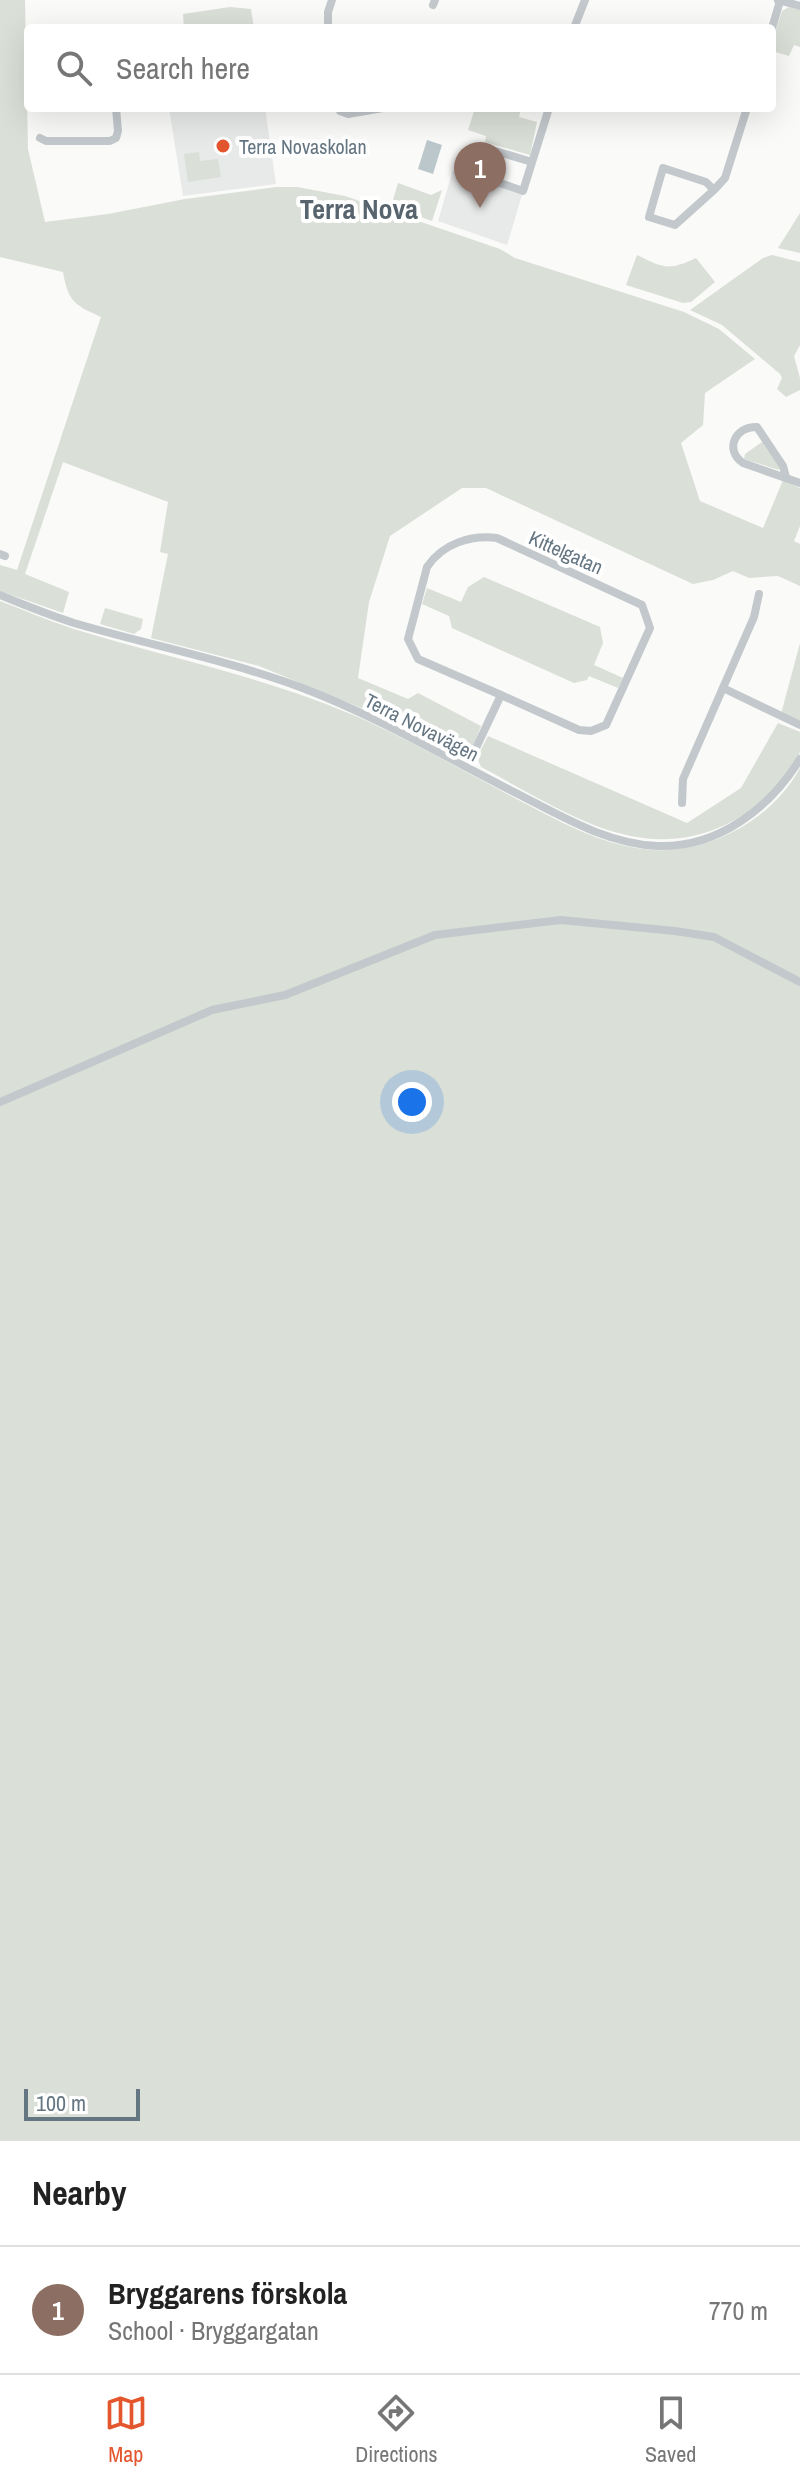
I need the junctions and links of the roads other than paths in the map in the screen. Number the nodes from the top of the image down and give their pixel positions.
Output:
1 (332, 0) edge
2 (585, 0) edge
3 (779, 0) edge
4 (800, 6) edge
5 (328, 24) edge
6 (576, 24) edge
7 (773, 24) edge
8 (116, 112) edge
9 (548, 112) edge
10 (746, 112) edge
11 (40, 138) dead end
12 (532, 162) junction
13 (714, 190) junction
14 (786, 477) junction
15 (800, 483) edge
16 (759, 594) dead end
17 (0, 595) edge
18 (723, 688) junction
19 (501, 695) junction
20 (800, 725) edge
21 (800, 759) edge
22 (467, 767) junction
23 (682, 803) dead end
24 (800, 982) edge
25 (0, 1102) edge

1 - 5 street
2 - 6 street
3 - 4 street
3 - 7 street
8 - 11 street
9 - 12 street
10 - 13 street
12 - 12 street
13 - 13 street
14 - 14 street
14 - 15 street
16 - 18 street
17 - 22 street, Terra Novavägen
18 - 20 street
18 - 23 street
19 - 19 street, Kittelgatan
19 - 22 street
21 - 22 street, Terra Novavägen
24 - 25 street

